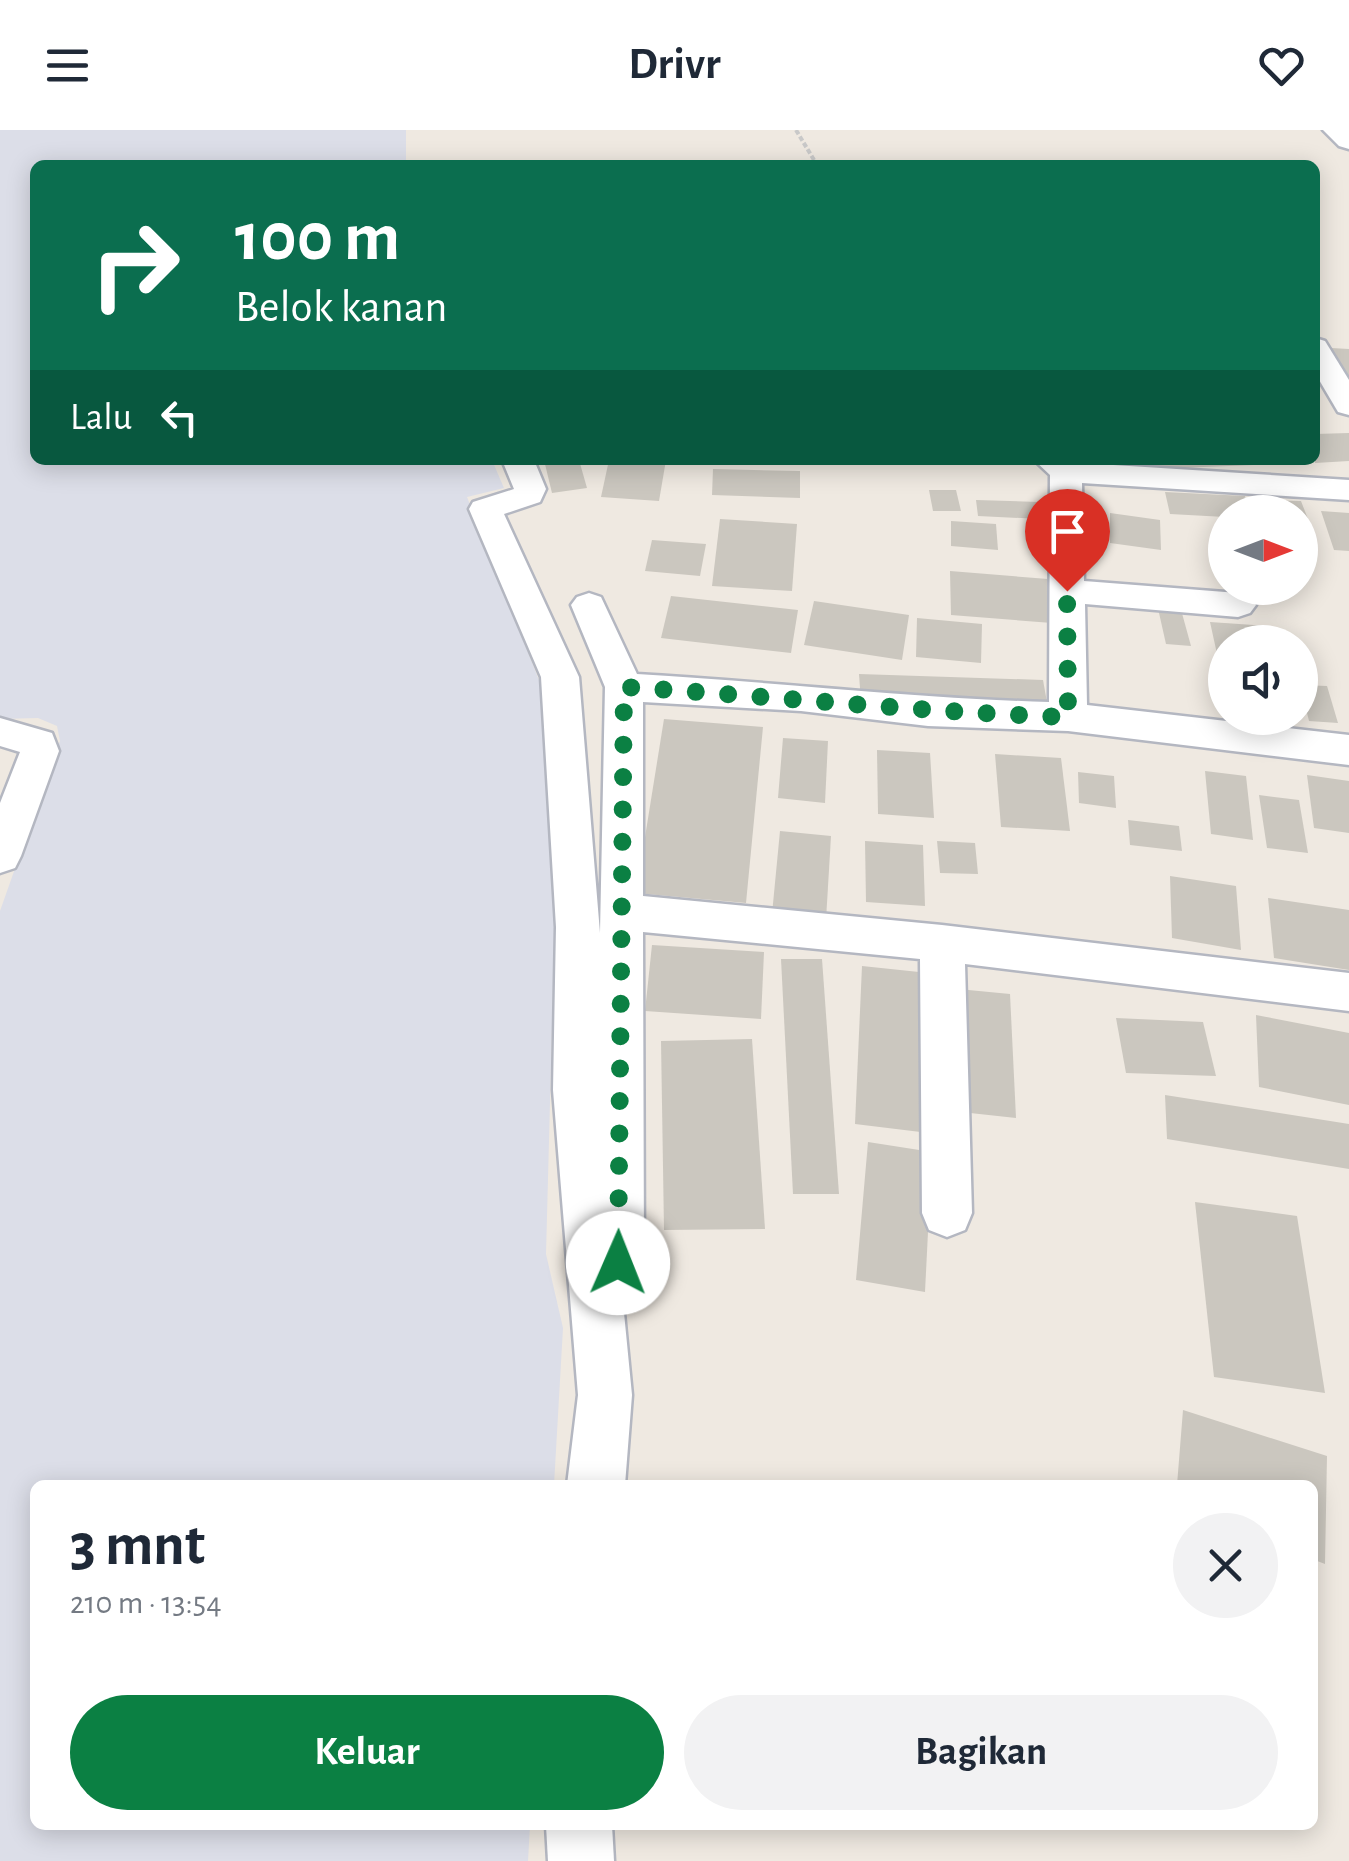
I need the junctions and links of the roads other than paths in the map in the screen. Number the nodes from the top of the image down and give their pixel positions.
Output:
1 (1337, 130) edge
2 (1349, 140) edge
3 (1321, 337) edge
4 (1349, 406) edge
5 (1320, 422) edge
6 (1349, 422) edge
7 (520, 465) edge
8 (1058, 466) edge
9 (1349, 490) edge
10 (1067, 591) junction
11 (1208, 603) edge
12 (589, 605) dead end
13 (624, 687) junction
14 (1068, 717) junction
15 (0, 732) edge
16 (1349, 750) edge
17 (0, 856) edge
18 (623, 912) junction
19 (942, 943) junction
20 (1349, 992) edge
21 (947, 1213) dead end
22 (605, 1395) junction
23 (596, 1480) edge
24 (578, 1830) edge
25 (580, 1861) edge

1 - 2 street
3 - 4 street
5 - 6 street
7 - 22 street
8 - 9 street
8 - 10 street
10 - 11 street
10 - 14 street
12 - 13 street
13 - 14 street
13 - 18 street
14 - 16 street
15 - 17 street
18 - 19 street
18 - 22 street
19 - 20 street
19 - 21 street
22 - 23 street
24 - 25 street

